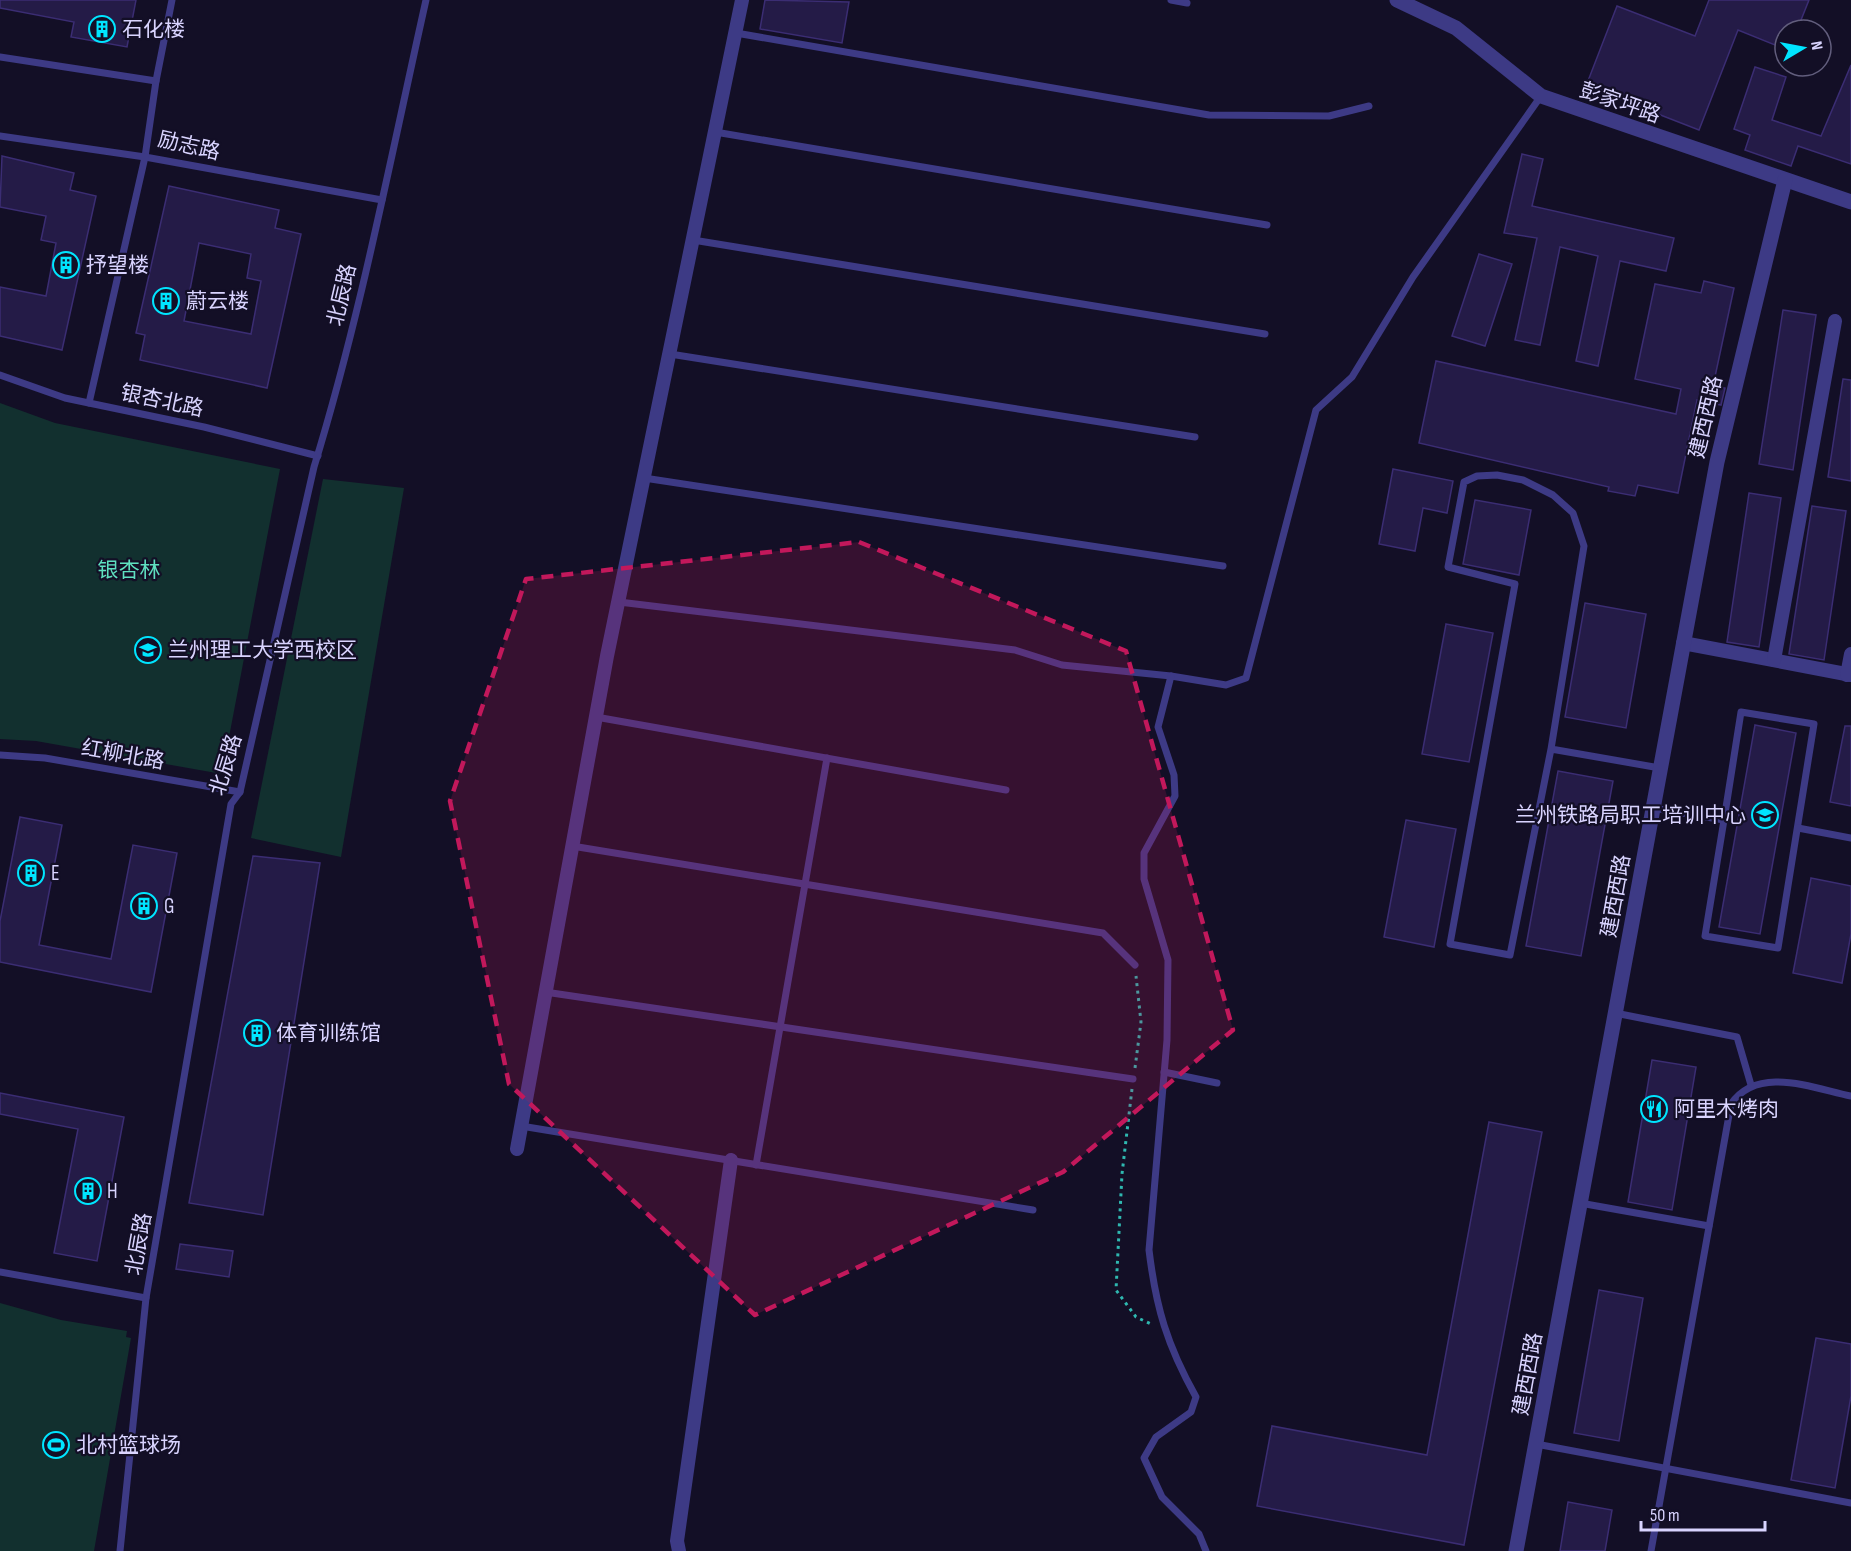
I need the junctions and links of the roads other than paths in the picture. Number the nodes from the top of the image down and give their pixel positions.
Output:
1 (172, 0) edge
2 (426, 0) edge
3 (742, 0) edge
4 (1171, 0) edge
5 (1397, 0) edge
6 (1187, 3) dead end
7 (736, 33) junction
8 (0, 57) edge
9 (156, 81) junction
10 (1541, 96) junction
11 (1370, 106) dead end
12 (716, 132) junction
13 (0, 136) edge
14 (145, 157) junction
15 (1785, 180) junction
16 (382, 200) junction
17 (1851, 202) edge
18 (1267, 225) dead end
19 (693, 240) junction
20 (1836, 321) dead end
21 (1265, 334) dead end
22 (670, 354) junction
23 (0, 375) edge
24 (89, 403) junction
25 (1195, 437) dead end
26 (318, 456) junction
27 (644, 478) junction
28 (1223, 566) dead end
29 (619, 602) junction
30 (1683, 643) junction
31 (1851, 654) edge
32 (1774, 660) junction
33 (1849, 675) edge
34 (1171, 676) junction
35 (596, 717) junction
36 (1551, 749) junction
37 (0, 756) edge
38 (827, 758) junction
39 (1660, 768) junction
40 (1006, 790) dead end
41 (240, 792) junction
42 (1653, 808) junction
43 (1724, 820) junction
44 (1797, 828) junction
45 (1851, 838) edge
46 (572, 846) junction
47 (805, 884) junction
48 (1135, 965) road end
49 (546, 992) junction
50 (1615, 1013) junction
51 (780, 1026) junction
52 (1164, 1072) junction
53 (1133, 1079) road end
54 (1217, 1083) dead end
55 (1751, 1085) junction
56 (1851, 1096) edge
57 (521, 1126) junction
58 (517, 1149) dead end
59 (730, 1160) junction
60 (756, 1165) junction
61 (1580, 1203) junction
62 (1033, 1210) dead end
63 (1709, 1226) junction
64 (0, 1272) edge
65 (146, 1298) junction
66 (1536, 1444) junction
67 (1666, 1469) junction
68 (1851, 1503) edge
69 (120, 1551) edge
70 (679, 1551) edge
71 (1206, 1551) edge
72 (1516, 1551) edge
73 (1652, 1551) edge

1 - 9 lane, 励志路
2 - 16 lane, 北辰路
3 - 7 street
4 - 6 lane
5 - 10 street, 彭家坪路
7 - 11 lane
7 - 12 street
8 - 9 lane
9 - 14 lane, 励志路
10 - 15 street, 彭家坪路
10 - 34 lane
12 - 18 lane
12 - 19 street
13 - 14 lane
14 - 16 lane, 励志路
14 - 24 lane
15 - 17 street, 彭家坪路
15 - 30 street, 建西西路
16 - 26 lane, 北辰路
19 - 21 lane
19 - 22 street
20 - 32 street
22 - 25 lane
22 - 27 street
23 - 24 lane, 银杏北路
24 - 26 lane, 银杏北路
26 - 41 lane, 北辰路
27 - 28 lane
27 - 29 street
29 - 34 lane
29 - 35 street
30 - 32 street
30 - 39 street, 建西西路
31 - 33 street
32 - 33 street
34 - 52 lane
35 - 38 lane
35 - 46 street
36 - 36 lane
36 - 39 lane
37 - 41 lane, 红柳北路
38 - 40 lane
38 - 47 lane
39 - 42 street, 建西西路
41 - 65 lane, 北辰路
42 - 43 lane
42 - 50 street, 建西西路
43 - 44 lane
43 - 44 lane
44 - 45 lane
46 - 47 lane
46 - 49 street
47 - 48 lane
47 - 51 lane
49 - 51 lane
49 - 57 street
50 - 55 lane
50 - 61 street, 建西西路
51 - 53 lane
51 - 60 lane
52 - 54 lane
52 - 71 lane
55 - 56 lane
55 - 63 lane
57 - 58 street
57 - 59 lane
59 - 60 lane
59 - 70 street
60 - 62 lane
61 - 63 lane
61 - 66 street, 建西西路
63 - 67 lane
64 - 65 lane
65 - 69 lane, 北辰路
66 - 67 lane
66 - 72 street, 建西西路
67 - 68 lane
67 - 73 lane

